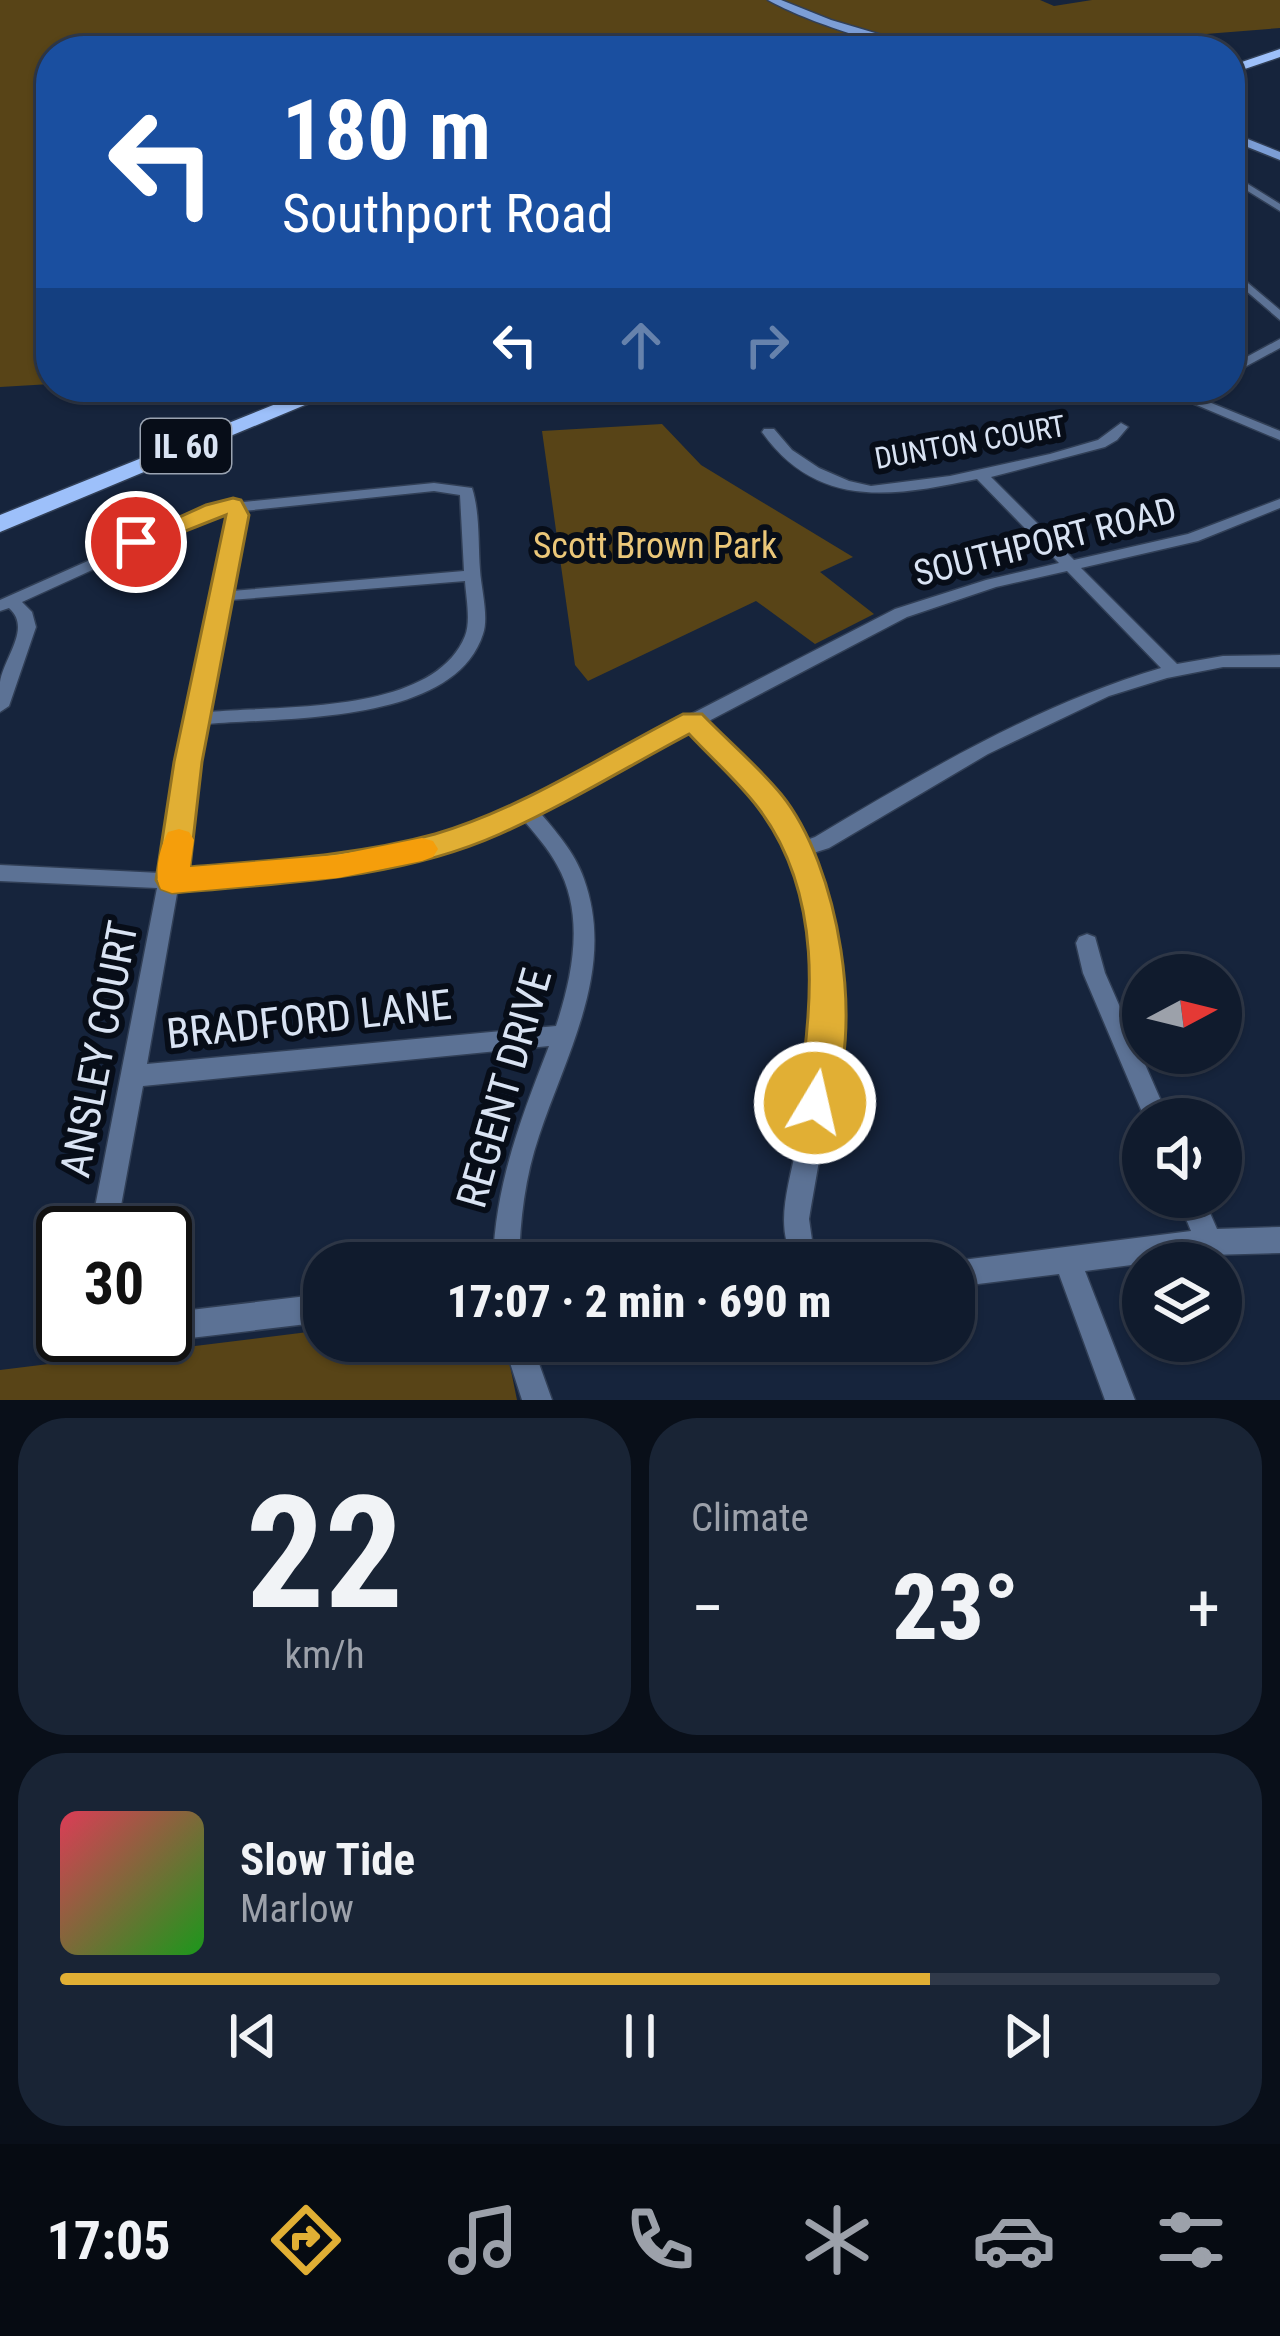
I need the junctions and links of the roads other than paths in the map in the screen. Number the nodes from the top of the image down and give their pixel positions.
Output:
1 (773, 0) edge
2 (878, 36) edge
3 (1280, 53) edge
4 (1245, 65) edge
5 (1245, 142) edge
6 (1280, 156) edge
7 (1245, 186) edge
8 (1280, 208) edge
9 (1245, 284) edge
10 (1280, 316) edge
11 (1280, 343) edge
12 (1245, 363) edge
13 (300, 402) edge
14 (1196, 402) edge
15 (1121, 427) dead end
16 (769, 432) dead end
17 (1280, 436) edge
18 (978, 472) junction
19 (1280, 503) edge
20 (233, 505) junction
21 (0, 524) edge
22 (1070, 566) junction
23 (473, 575) junction
24 (224, 596) junction
25 (5, 604) edge
26 (1280, 661) edge
27 (1175, 672) junction
28 (0, 706) edge
29 (199, 719) junction
30 (692, 721) junction
31 (525, 808) junction
32 (798, 850) junction
33 (7, 873) edge
34 (172, 880) junction
35 (1087, 943) dead end
36 (563, 1035) junction
37 (134, 1076) junction
38 (1148, 1098) edge
39 (109, 1206) edge
40 (1199, 1218) edge
41 (1280, 1240) edge
42 (508, 1242) edge
43 (800, 1242) edge
44 (1209, 1242) joint
45 (1122, 1253) edge
46 (1067, 1260) junction
47 (975, 1271) edge
48 (303, 1311) edge
49 (192, 1324) edge
50 (524, 1362) edge
51 (536, 1400) edge
52 (1120, 1400) edge

1 - 2 street
3 - 4 main road
5 - 6 street
7 - 8 street
9 - 10 street
11 - 12 street
13 - 21 main road, IL 60
14 - 17 street
15 - 18 street, DUNTON COURT
16 - 18 street, DUNTON COURT
18 - 22 street
19 - 22 street, SOUTHPORT ROAD
20 - 23 street
20 - 24 street, ANSLEY COURT
20 - 25 street
22 - 27 street
22 - 30 street, SOUTHPORT ROAD
23 - 24 street
23 - 29 street
24 - 29 street, ANSLEY COURT
25 - 28 street
26 - 27 street
27 - 32 street
29 - 34 street, ANSLEY COURT
30 - 31 street, SOUTHPORT ROAD
30 - 32 street
31 - 34 street, SOUTHPORT ROAD
31 - 36 street, REGENT DRIVE
32 - 43 street
33 - 34 street, SOUTHPORT ROAD
34 - 37 street, ANSLEY COURT
35 - 38 street
36 - 37 street, BRADFORD LANE
36 - 42 street, REGENT DRIVE
37 - 39 street, ANSLEY COURT
40 - 44 street
41 - 44 street
45 - 46 street
46 - 47 street
46 - 52 street
48 - 49 street
50 - 51 street

